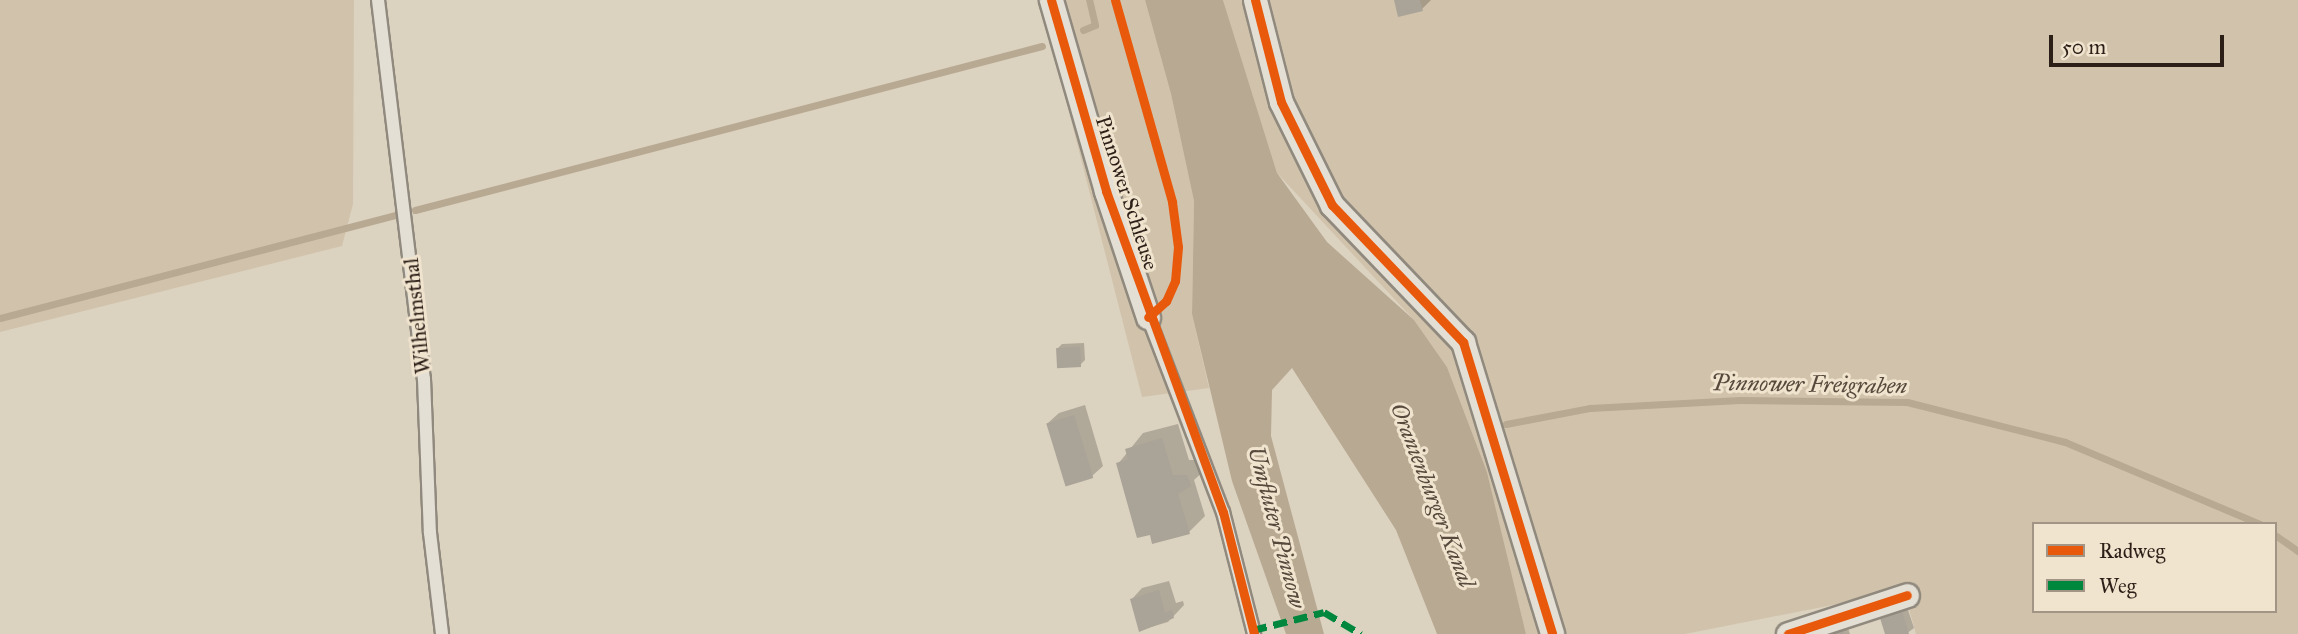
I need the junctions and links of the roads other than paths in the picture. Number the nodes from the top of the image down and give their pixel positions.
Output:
1 (378, 0) edge
2 (1051, 0) edge
3 (1255, 0) edge
4 (1148, 317) joint
5 (1906, 595) dead end
6 (442, 634) edge
7 (1254, 634) edge
8 (1552, 634) edge
9 (1788, 634) edge

1 - 6 lane, Wilhelmsthal
2 - 4 street, Pinnower Schleuse
3 - 8 street
4 - 7 lane, Pinnower Schleuse
5 - 9 street

